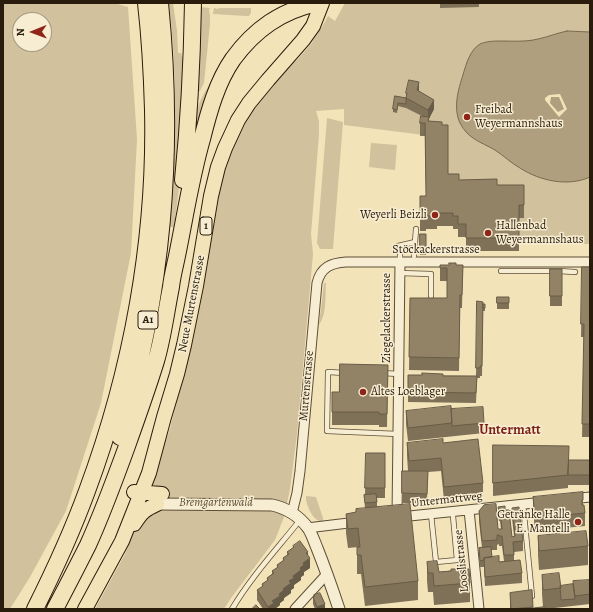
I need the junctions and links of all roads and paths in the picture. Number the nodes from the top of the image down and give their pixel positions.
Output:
1 (146, 3) edge
2 (160, 3) edge
3 (193, 3) edge
4 (316, 4) edge
5 (416, 229) dead end
6 (415, 242) junction
7 (414, 256) dead end
8 (400, 262) junction
9 (590, 262) edge
10 (331, 265) joint
11 (502, 268) junction
12 (575, 272) dead end
13 (400, 273) junction
14 (171, 285) junction
15 (431, 296) edge
16 (352, 373) edge
17 (375, 373) edge
18 (399, 374) junction
19 (164, 417) junction
20 (398, 434) junction
21 (149, 473) junction
22 (138, 494) junction
23 (590, 497) edge
24 (159, 499) junction
25 (590, 501) edge
26 (523, 504) junction
27 (469, 510) junction
28 (431, 514) junction
29 (453, 516) dead end
30 (393, 518) joint
31 (300, 520) junction
32 (365, 521) edge
33 (122, 541) junction
34 (327, 574) junction
35 (98, 584) junction
36 (532, 596) edge
37 (56, 606) edge
38 (35, 609) edge
39 (85, 609) edge
40 (232, 609) edge
41 (295, 609) edge
42 (339, 609) edge
43 (479, 609) edge

1 - 38 highway, A1
2 - 37 highway, A1
3 - 14 highway
4 - 14 highway
4 - 19 main road, Neue Murtenstrasse / 1
5 - 6 lane
6 - 7 lane
6 - 8 lane
8 - 10 street, Stöckackerstrasse
8 - 11 street, Stöckackerstrasse
8 - 13 street, Ziegelackerstrasse
9 - 11 street, Stöckackerstrasse
10 - 31 street, Murtenstrasse
11 - 12 lane
13 - 15 lane
13 - 18 street, Ziegelackerstrasse
14 - 37 highway
16 - 20 lane
17 - 18 lane, Ziegelackerstrasse
18 - 20 street, Ziegelackerstrasse
19 - 21 main road, Neue Murtenstrasse / 1
19 - 22 main road, Neue Murtenstrasse / 1
20 - 30 street, Ziegelackerstrasse
21 - 22 main road, Neue Murtenstrasse / 1
21 - 24 main road
22 - 24 main road
22 - 33 main road, Neue Murtenstrasse / 1
22 - 35 main road, Neue Murtenstrasse / 1
23 - 25 lane
23 - 26 street, Untermattweg
24 - 31 street
24 - 33 main road
26 - 27 street, Untermattweg
26 - 36 lane
27 - 28 street, Untermattweg
27 - 43 street, Looslistrasse
28 - 29 lane
28 - 30 street, Untermattweg
31 - 32 street
31 - 34 street
31 - 40 lane
33 - 35 main road, Neue Murtenstrasse / 1
34 - 41 street
34 - 42 street
35 - 39 main road, Neue Murtenstrasse / 1

